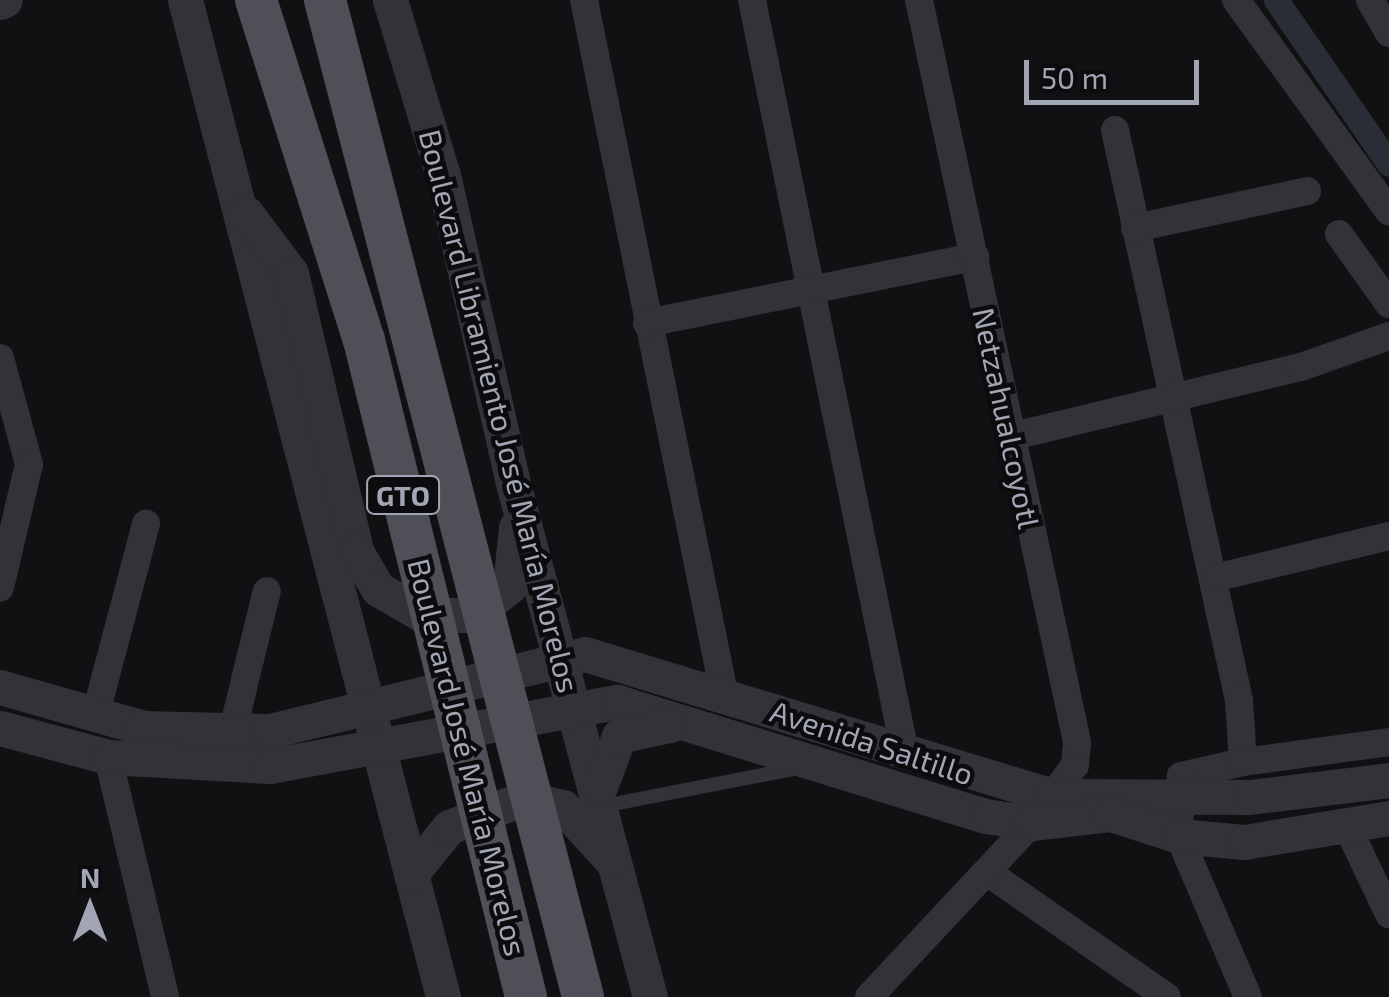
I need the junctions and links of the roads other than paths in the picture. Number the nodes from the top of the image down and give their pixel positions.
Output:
1 (184, 0) edge
2 (256, 0) edge
3 (325, 0) edge
4 (390, 0) edge
5 (584, 0) edge
6 (752, 0) edge
7 (919, 0) edge
8 (1236, 0) edge
9 (1370, 0) edge
10 (1389, 33) edge
11 (1114, 130) dead end
12 (1307, 191) dead end
13 (245, 212) junction
14 (1389, 212) edge
15 (1135, 228) junction
16 (1339, 234) dead end
17 (975, 257) junction
18 (811, 288) junction
19 (1389, 304) edge
20 (648, 323) junction
21 (1389, 336) edge
22 (0, 358) edge
23 (1172, 398) junction
24 (1010, 438) junction
25 (514, 487) junction
26 (146, 524) dead end
27 (1389, 536) edge
28 (1214, 578) junction
29 (0, 588) edge
30 (267, 591) dead end
31 (563, 659) junction
32 (0, 686) edge
33 (724, 693) junction
34 (575, 706) junction
35 (367, 712) junction
36 (96, 713) junction
37 (0, 728) edge
38 (702, 729) junction
39 (232, 732) junction
40 (1389, 742) edge
41 (376, 750) junction
42 (905, 754) junction
43 (108, 757) junction
44 (1243, 762) junction
45 (810, 766) junction
46 (1389, 780) edge
47 (601, 796) junction
48 (1180, 800) junction
49 (1042, 809) junction
50 (1389, 818) edge
51 (1346, 824) junction
52 (1180, 836) junction
53 (987, 872) junction
54 (620, 873) junction
55 (412, 874) junction
56 (1389, 914) edge
57 (872, 996) edge
58 (165, 997) edge
59 (443, 997) edge
60 (526, 997) edge
61 (584, 997) edge
62 (650, 997) edge
63 (1167, 997) edge
64 (1248, 997) edge

1 - 13 street
2 - 60 main road, Boulevard José María Morelos / GTO, bridge
3 - 61 main road, Boulevard José María Morelos / GTO, bridge
4 - 25 street, Boulevard Libramiento José María Morelos
5 - 20 street
6 - 18 street
7 - 17 street, Netzahualcoyotl
8 - 14 street
9 - 10 street
11 - 15 street
12 - 15 street
13 - 25 street
13 - 35 street
15 - 23 street
16 - 19 street
17 - 18 street
17 - 24 street, Netzahualcoyotl
18 - 20 street
18 - 42 street
20 - 33 street
21 - 23 street
22 - 29 street
23 - 24 street
23 - 28 street
24 - 49 street, Netzahualcoyotl
25 - 31 street, Boulevard Libramiento José María Morelos
26 - 36 street
27 - 28 street
28 - 44 street
30 - 39 street
31 - 33 street, Avenida Saltillo
31 - 34 street, Boulevard Libramiento José María Morelos
31 - 35 street, Avenida Saltillo
32 - 36 street, Avenida Saltillo
33 - 42 street, Avenida Saltillo
34 - 38 street, Avenida Saltillo
34 - 41 street, Avenida Saltillo
34 - 47 street, Boulevard Libramiento José María Morelos
35 - 39 street, Avenida Saltillo
35 - 41 street
36 - 39 street, Avenida Saltillo
37 - 43 street, Avenida Saltillo
38 - 45 street, Avenida Saltillo
38 - 47 street
40 - 44 street
41 - 43 street, Avenida Saltillo
41 - 55 street
42 - 49 street, Avenida Saltillo
43 - 58 street
44 - 48 street
45 - 47 lane
45 - 49 street, Avenida Saltillo
46 - 48 street, Avenida Saltillo
47 - 54 street, Boulevard Libramiento José María Morelos
48 - 49 street, Avenida Saltillo
48 - 52 street
49 - 52 street, Avenida Saltillo
49 - 53 street, Netzahualcoyotl
50 - 51 street, Avenida Saltillo
51 - 52 street, Avenida Saltillo
51 - 56 street
52 - 64 street
53 - 57 street, Netzahualcoyotl
53 - 63 street
54 - 55 street
54 - 62 street, Boulevard Libramiento José María Morelos
55 - 59 street

